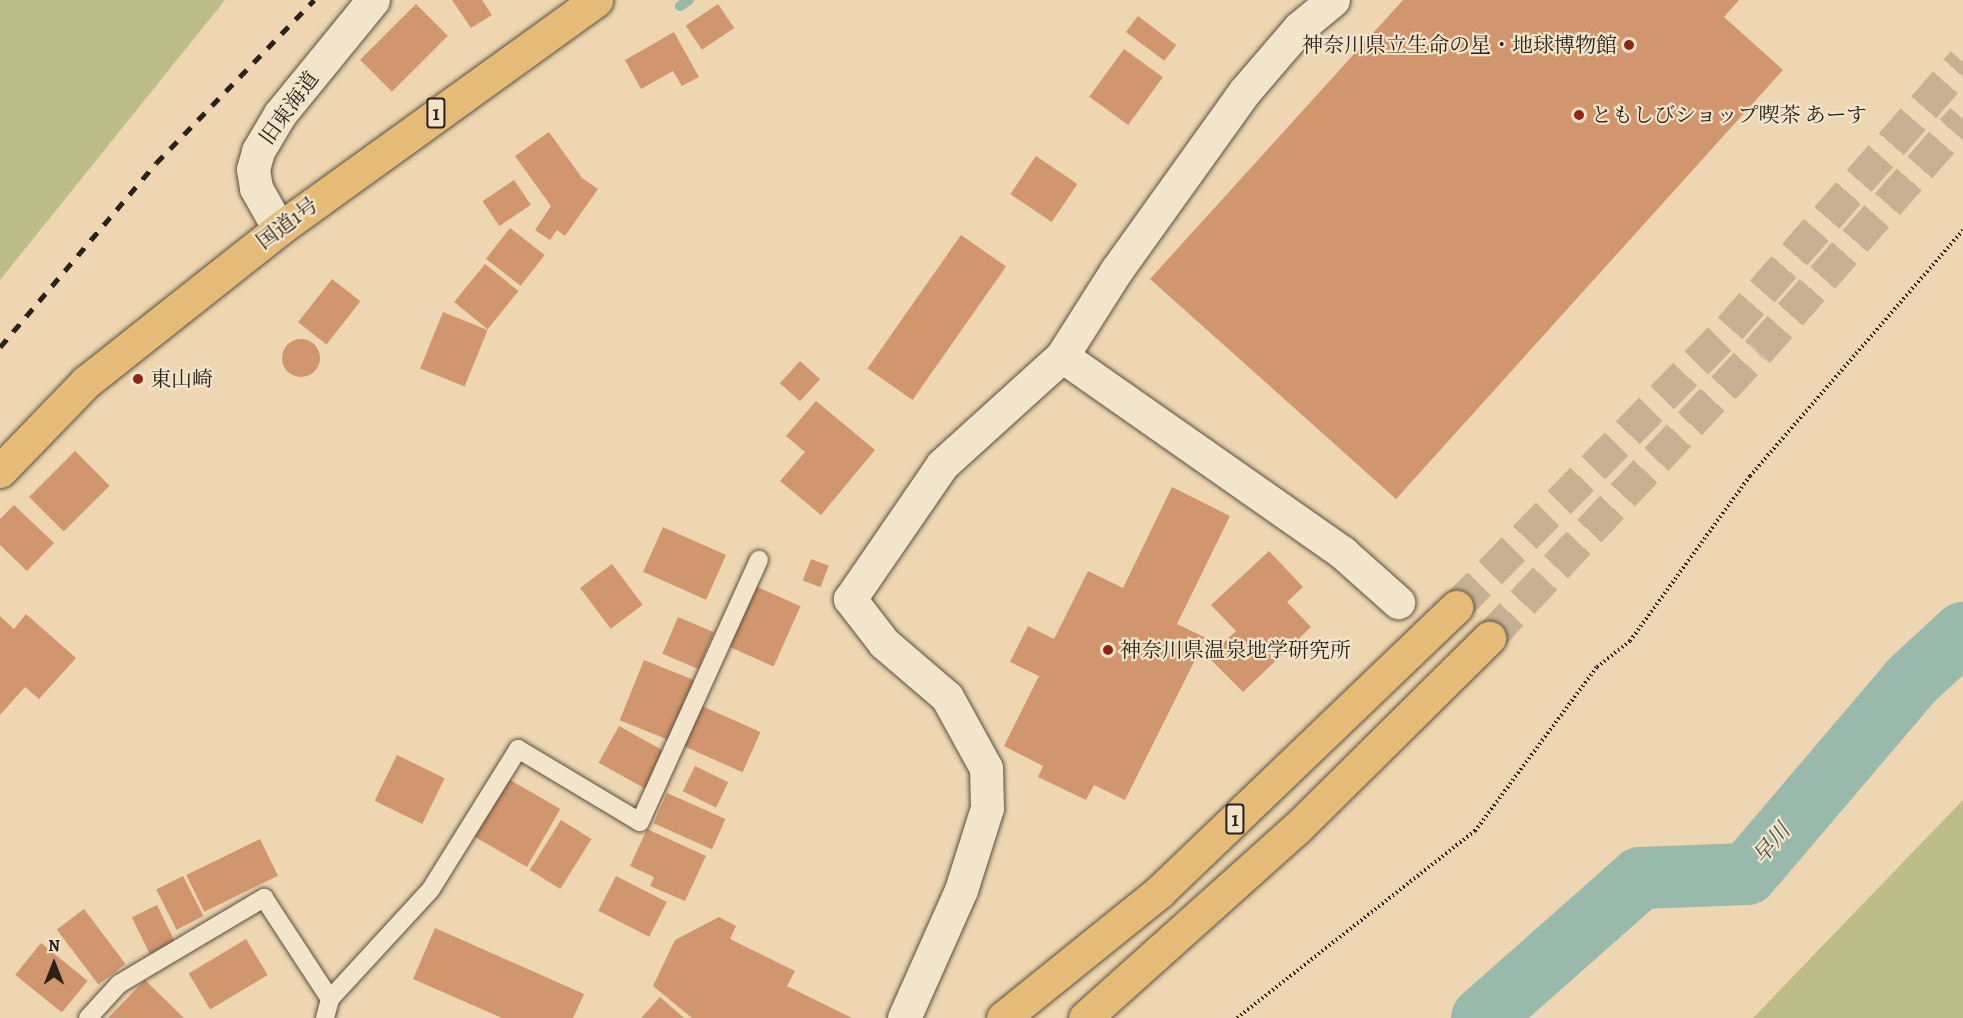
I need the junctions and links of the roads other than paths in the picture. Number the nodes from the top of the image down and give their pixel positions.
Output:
1 (373, 0) edge
2 (596, 0) edge
3 (1333, 0) edge
4 (279, 229) junction
5 (1062, 356) junction
6 (0, 471) edge
7 (759, 560) dead end
8 (1398, 602) dead end
9 (1456, 607) tunnel mouth
10 (1489, 638) tunnel mouth
11 (330, 999) junction
12 (88, 1018) edge
13 (325, 1018) edge
14 (904, 1018) edge
15 (1003, 1018) edge
16 (1085, 1018) edge

1 - 4 street, 旧東海道
2 - 4 highway, 国道1号 / 1
3 - 5 street
4 - 6 highway, 国道1号 / 1
5 - 8 street
5 - 14 street
7 - 11 lane
9 - 15 highway, 1
10 - 16 highway, 1
11 - 12 lane
11 - 13 lane

